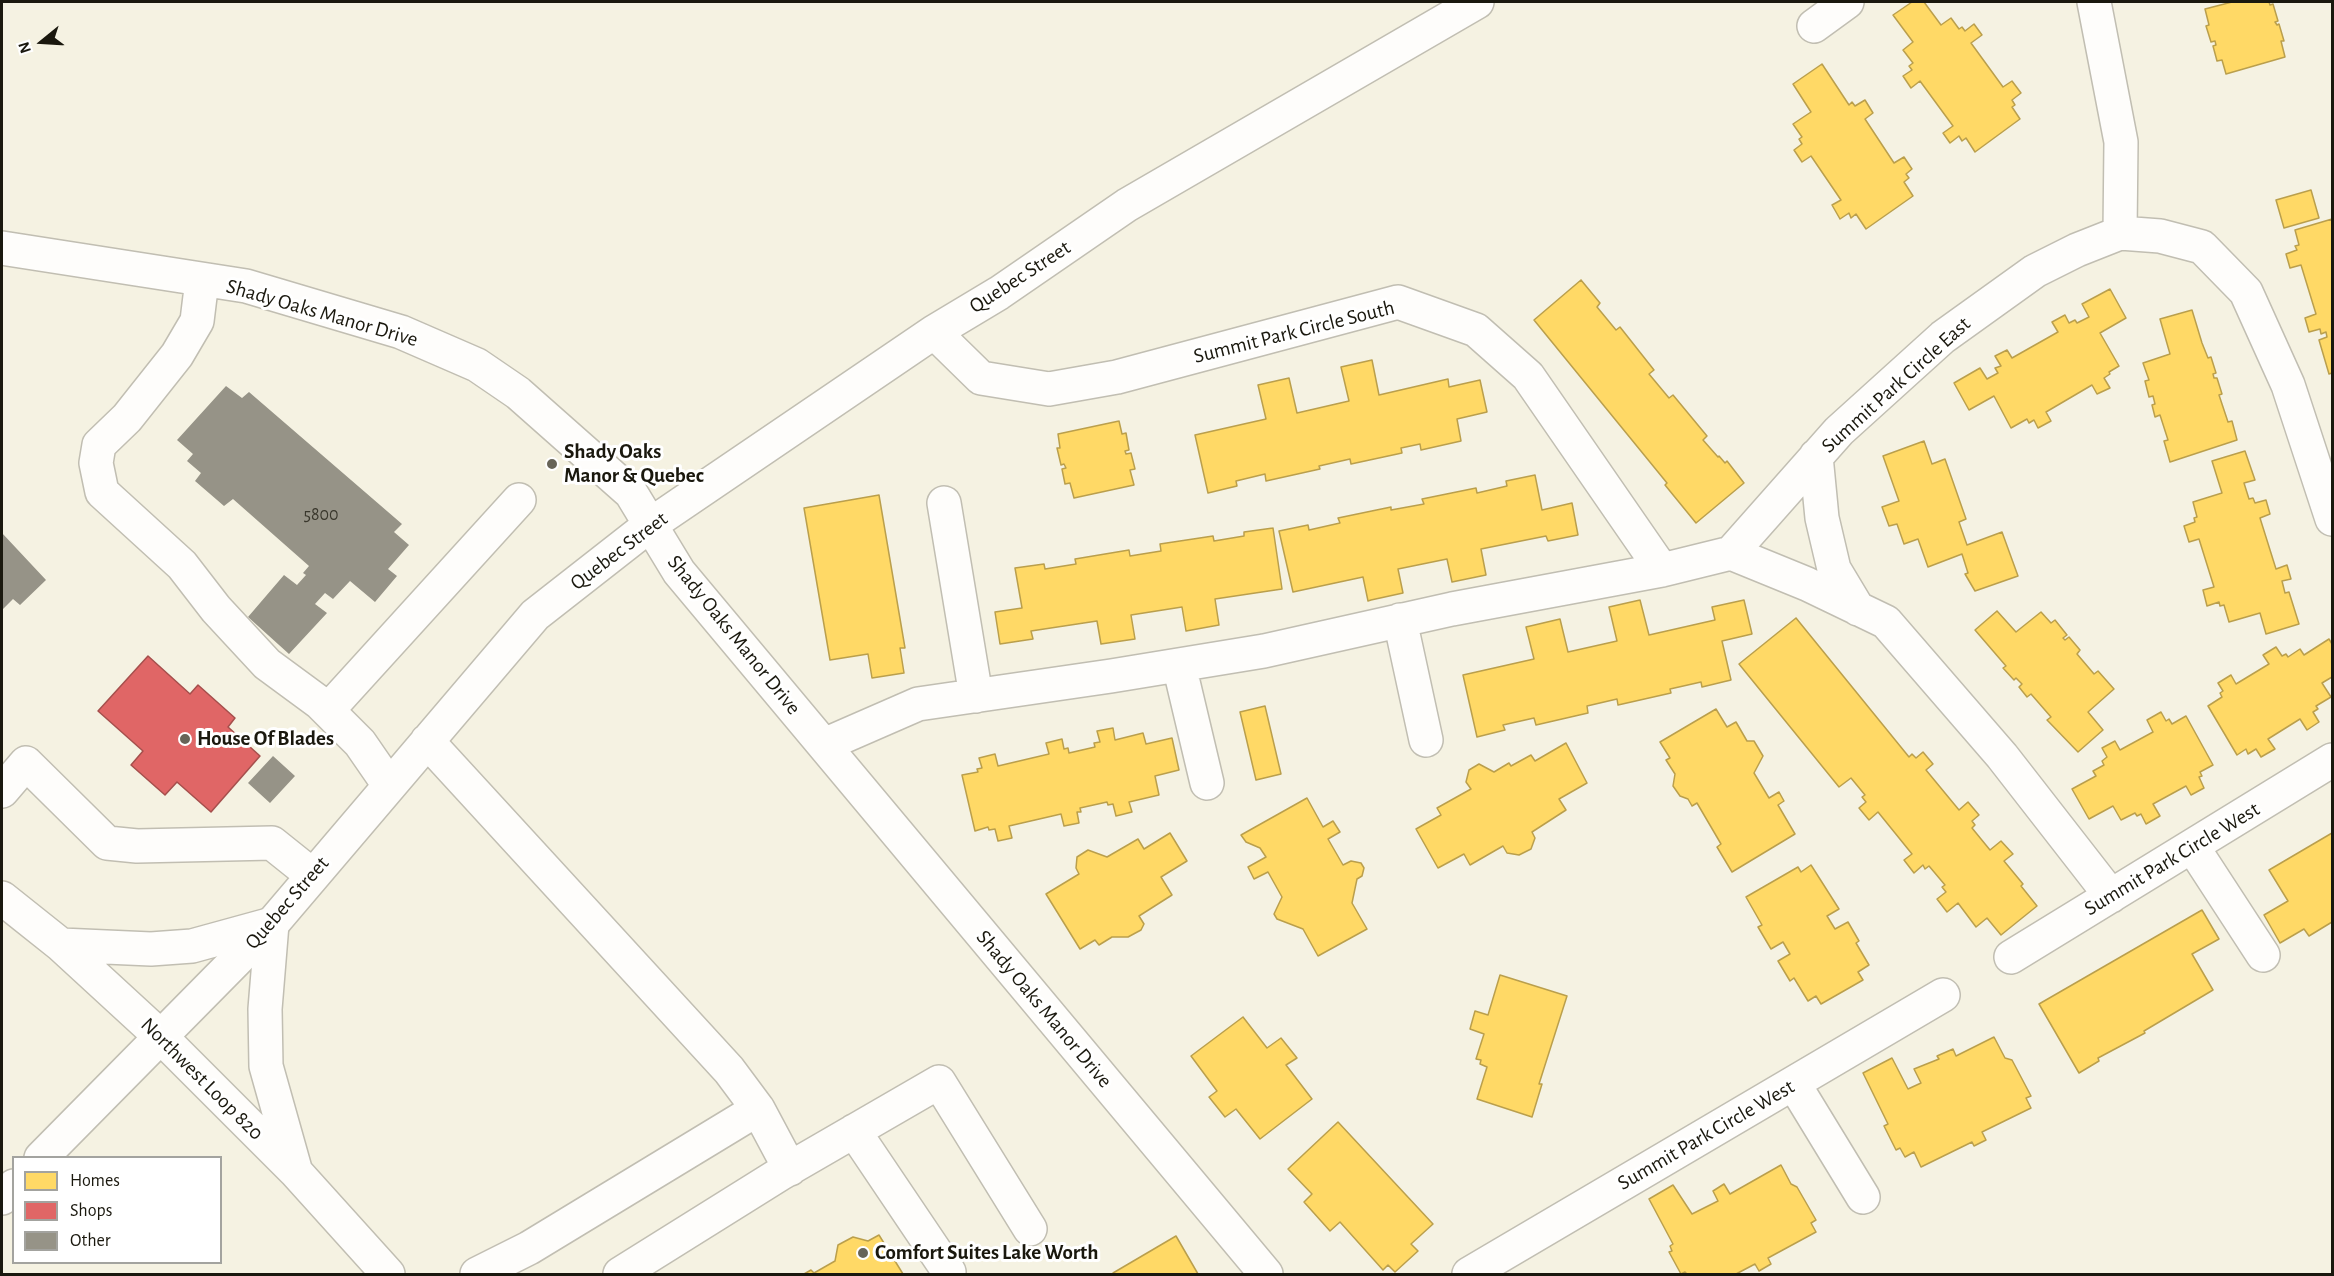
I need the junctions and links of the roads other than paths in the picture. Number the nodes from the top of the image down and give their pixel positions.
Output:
1 (1477, 2) edge
2 (1847, 2) edge
3 (2094, 2) edge
4 (1814, 26) dead end
5 (2120, 233) junction
6 (2, 248) edge
7 (202, 279) junction
8 (934, 332) junction
9 (1816, 456) junction
10 (519, 500) dead end
11 (944, 503) dead end
12 (2332, 519) edge
13 (650, 525) junction
14 (1731, 553) junction
15 (1662, 570) junction
16 (1858, 609) junction
17 (1400, 620) junction
18 (1179, 665) junction
19 (976, 696) junction
20 (328, 710) junction
21 (1426, 740) dead end
22 (427, 741) junction
23 (824, 745) junction
24 (2332, 760) edge
25 (1207, 783) dead end
26 (389, 785) junction
27 (2, 791) edge
28 (2192, 846) junction
29 (312, 875) junction
30 (2111, 896) junction
31 (2, 898) edge
32 (272, 924) junction
33 (61, 945) junction
34 (2263, 955) dead end
35 (2011, 957) dead end
36 (1943, 995) dead end
37 (160, 1036) junction
38 (1794, 1084) junction
39 (758, 1109) junction
40 (854, 1131) junction
41 (43, 1156) edge
42 (790, 1169) junction
43 (295, 1171) junction
44 (1863, 1197) dead end
45 (1030, 1229) dead end
46 (525, 1265) edge
47 (949, 1272) dead end
48 (388, 1275) edge
49 (477, 1275) edge
50 (620, 1275) edge
51 (1266, 1275) edge
52 (1468, 1275) edge

1 - 8 street, Quebec Street
2 - 4 street
3 - 5 street
5 - 9 street, Summit Park Circle East
5 - 12 street
6 - 7 street, Shady Oaks Manor Drive
7 - 13 street, Shady Oaks Manor Drive
7 - 20 street
8 - 13 street, Quebec Street
8 - 15 street, Summit Park Circle South
9 - 14 street, Summit Park Circle East
9 - 16 street
10 - 20 street
11 - 19 street
13 - 22 street, Quebec Street
13 - 23 street, Shady Oaks Manor Drive
14 - 15 street
14 - 16 street
15 - 17 street
16 - 30 street
17 - 18 street
17 - 21 street
18 - 19 street
18 - 25 street
19 - 23 street
20 - 26 street
22 - 26 street, Quebec Street
22 - 39 street
23 - 51 street, Shady Oaks Manor Drive
24 - 28 street, Summit Park Circle West
26 - 29 street, Quebec Street
27 - 29 street
28 - 30 street, Summit Park Circle West
28 - 34 street
29 - 32 street, Quebec Street
30 - 35 street, Summit Park Circle West
31 - 33 street, Northwest Loop 820
32 - 33 street
32 - 37 street, Quebec Street
32 - 43 street
33 - 37 street, Northwest Loop 820
36 - 38 street, Summit Park Circle West
37 - 41 street, Quebec Street
37 - 43 street, Northwest Loop 820
38 - 44 street
38 - 52 street, Summit Park Circle West
39 - 42 street
39 - 46 street
40 - 42 street
40 - 45 street
40 - 47 street
42 - 50 street
43 - 48 street, Northwest Loop 820
46 - 49 street

